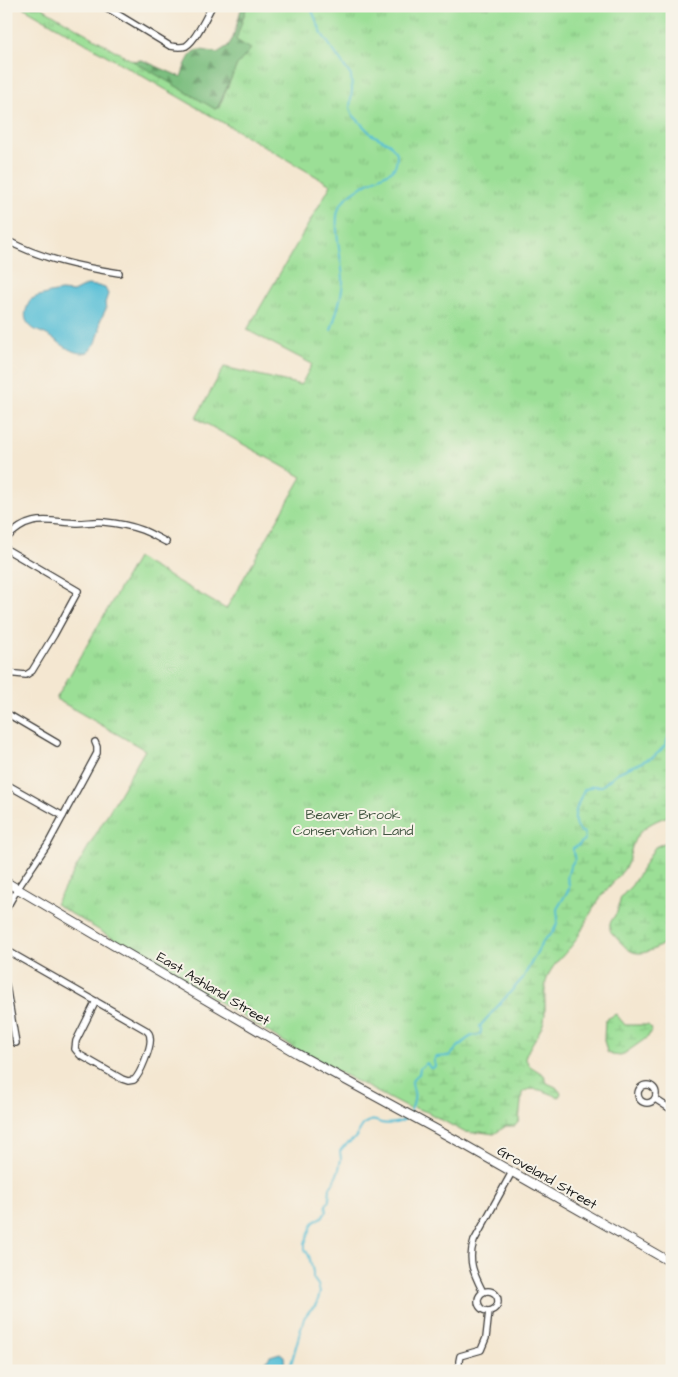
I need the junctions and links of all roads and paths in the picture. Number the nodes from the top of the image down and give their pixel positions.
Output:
1 (104, 6) edge
2 (212, 6) edge
3 (6, 240) edge
4 (119, 273) dead end
5 (6, 538) edge
6 (166, 542) dead end
7 (6, 549) edge
8 (6, 673) edge
9 (6, 713) edge
10 (94, 742) dead end
11 (57, 743) dead end
12 (6, 784) edge
13 (63, 816) junction
14 (6, 882) edge
15 (18, 888) junction
16 (6, 909) edge
17 (6, 950) edge
18 (6, 985) edge
19 (96, 1001) junction
20 (16, 1043) dead end
21 (655, 1099) dead end
22 (672, 1110) edge
23 (409, 1115) joint
24 (512, 1172) junction
25 (672, 1263) edge
26 (483, 1292) junction
27 (490, 1311) junction
28 (459, 1371) edge

1 - 2 street
3 - 4 street
5 - 6 street
7 - 8 street
9 - 11 street
10 - 13 street
12 - 13 street
13 - 15 street
14 - 15 main road, East Ashland Street
15 - 16 street
15 - 23 main road, East Ashland Street
17 - 19 street
18 - 20 street
19 - 19 street
21 - 22 street
23 - 24 main road, Groveland Street
24 - 25 main road, Groveland Street
24 - 26 street
26 - 27 street
26 - 27 street
27 - 28 street

